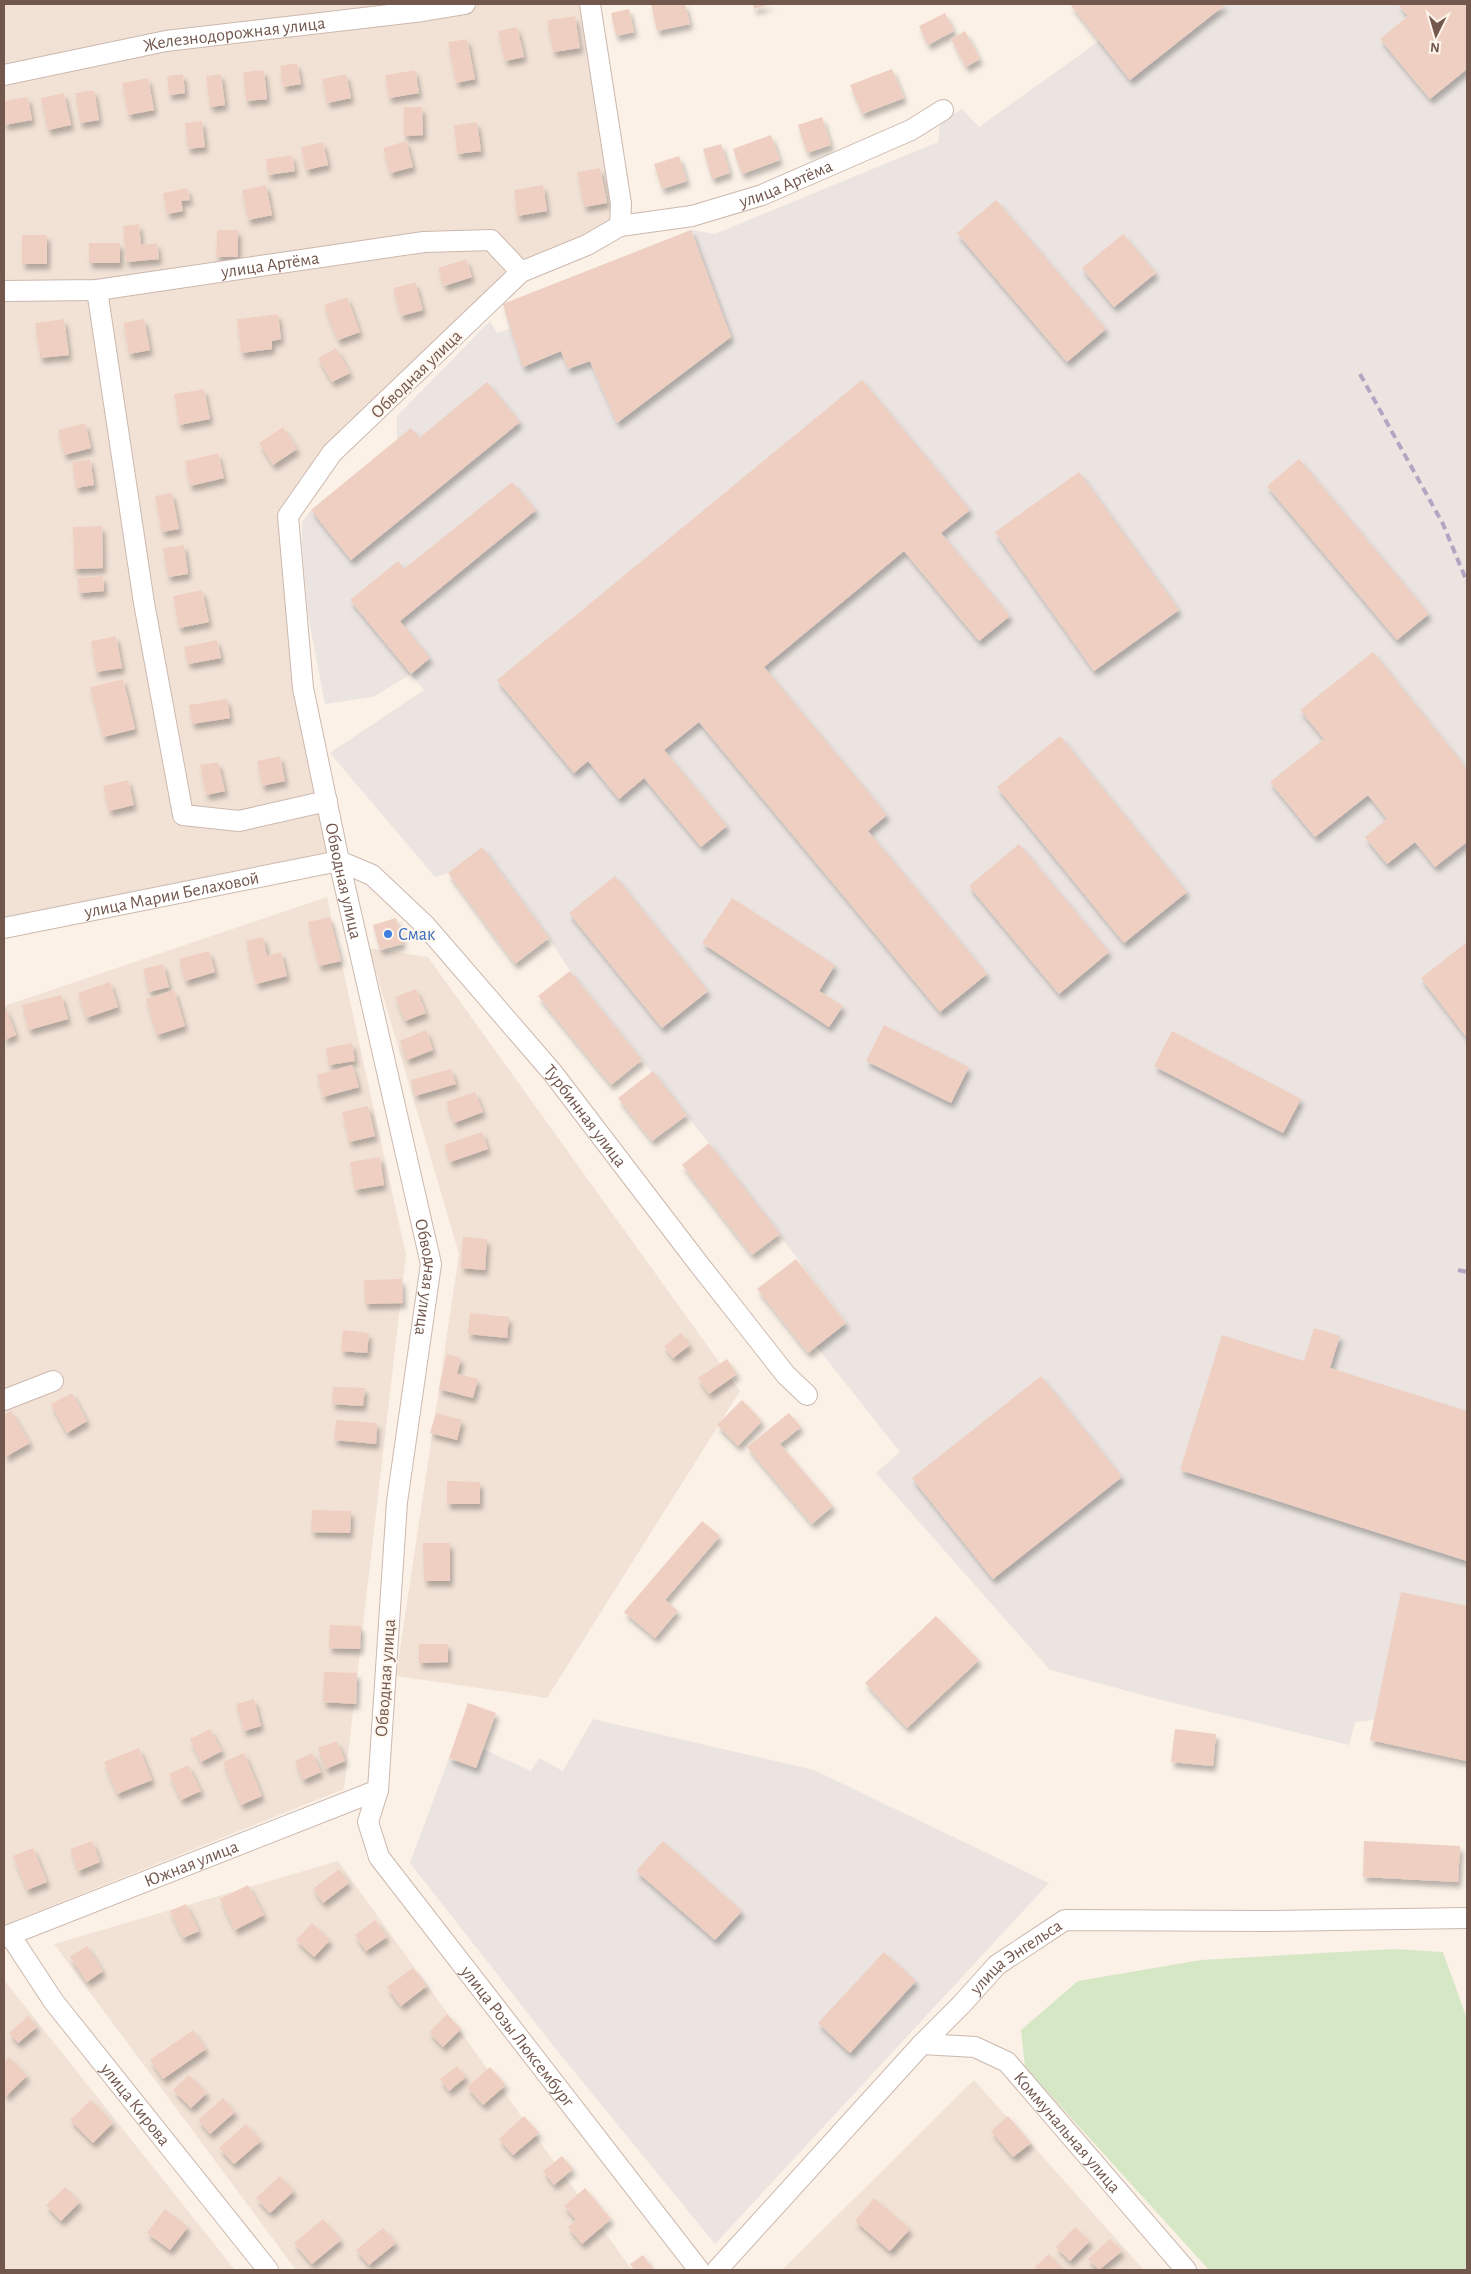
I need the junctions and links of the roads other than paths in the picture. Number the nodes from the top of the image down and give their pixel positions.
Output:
1 (464, 4) edge
2 (590, 4) edge
3 (4, 75) edge
4 (943, 110) dead end
5 (620, 226) junction
6 (521, 272) junction
7 (97, 290) junction
8 (4, 291) edge
9 (327, 801) junction
10 (339, 861) junction
11 (4, 928) edge
12 (53, 1381) dead end
13 (807, 1395) dead end
14 (4, 1400) edge
15 (378, 1790) junction
16 (1467, 1918) edge
17 (7, 1936) edge
18 (922, 2044) junction
19 (268, 2270) edge
20 (699, 2270) edge
21 (717, 2270) edge
22 (1186, 2270) edge

1 - 3 street, Железнодорожная улица
2 - 5 street
4 - 5 street, улица Артёма
5 - 6 street, Обводная улица
6 - 7 street, улица Артёма
6 - 9 street, Обводная улица
7 - 8 street, улица Артёма
7 - 9 street, Обводная улица
9 - 10 street, Обводная улица
10 - 11 street, улица Марии Белаховой
10 - 13 street, Турбинная улица
10 - 15 street, Обводная улица
12 - 14 street
15 - 17 street, Южная улица
15 - 20 street, улица Розы Люксембург
16 - 18 street, улица Энгельса
17 - 19 street, улица Кирова
18 - 21 street, улица Энгельса
18 - 22 street, Коммунальная улица

